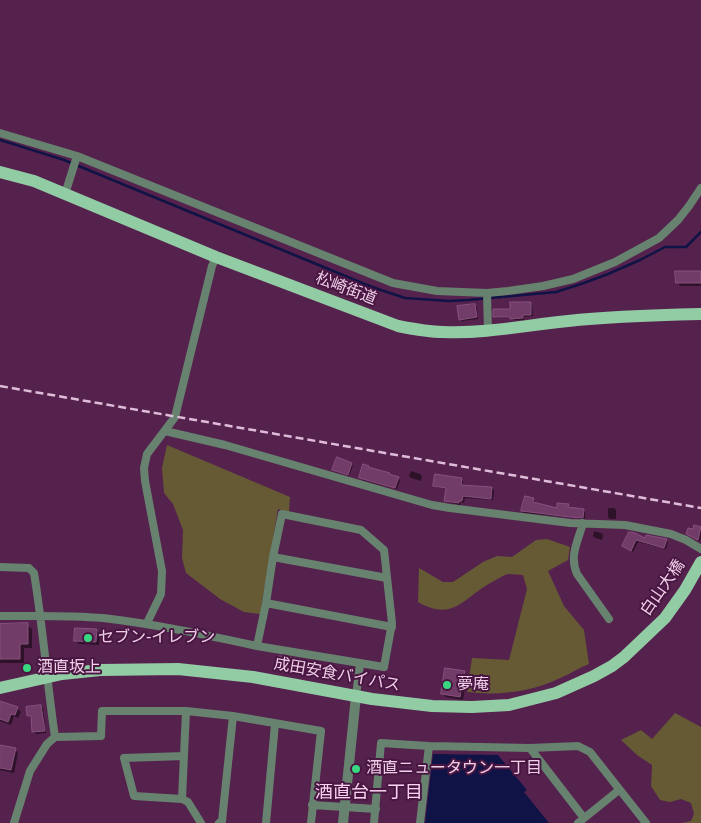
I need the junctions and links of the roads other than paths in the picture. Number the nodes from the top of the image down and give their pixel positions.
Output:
1 (0, 133) edge
2 (76, 157) junction
3 (0, 172) edge
4 (701, 188) edge
5 (65, 194) junction
6 (216, 257) junction
7 (487, 294) junction
8 (701, 314) edge
9 (488, 331) junction
10 (165, 431) junction
11 (583, 523) junction
12 (701, 549) edge
13 (273, 557) junction
14 (701, 562) edge
15 (0, 567) edge
16 (387, 578) junction
17 (266, 603) junction
18 (0, 616) edge
19 (41, 616) junction
20 (609, 619) dead end
21 (147, 624) junction
22 (392, 627) junction
23 (651, 632) joint
24 (257, 646) junction
25 (360, 664) junction
26 (47, 678) junction
27 (0, 688) edge
28 (356, 696) junction
29 (186, 711) junction
30 (233, 716) junction
31 (275, 724) junction
32 (55, 737) junction
33 (429, 746) junction
34 (530, 748) junction
35 (184, 756) junction
36 (619, 790) junction
37 (182, 799) junction
38 (312, 805) junction
39 (344, 807) junction
40 (376, 809) junction
41 (581, 821) edge
42 (14, 823) edge
43 (201, 823) edge
44 (219, 823) edge
45 (266, 823) edge
46 (311, 823) edge
47 (343, 823) edge
48 (374, 823) edge
49 (420, 823) edge
50 (646, 823) edge

1 - 2 street
2 - 5 street
2 - 7 street
3 - 5 main road, 松崎街道
4 - 7 street
5 - 6 main road, 松崎街道
6 - 9 main road, 松崎街道
6 - 10 street
7 - 9 street
8 - 9 main road, 松崎街道
10 - 11 street
10 - 21 street
11 - 12 street
11 - 20 street
13 - 16 street
13 - 16 street
13 - 17 street
14 - 23 main road, 白山大橋
15 - 19 street
16 - 22 street
17 - 22 street
17 - 24 street
18 - 19 street
19 - 21 street
19 - 26 street
21 - 24 street
22 - 25 street
23 - 28 main road, 成田安食バイパス
24 - 25 street
25 - 28 street
26 - 27 main road, 成田安食バイパス
26 - 28 main road, 成田安食バイパス
26 - 32 street
28 - 39 street
29 - 30 street
29 - 32 street
29 - 35 street
30 - 31 street
30 - 44 street
31 - 38 street
31 - 45 street
32 - 42 street
33 - 34 street
33 - 40 street
33 - 49 street
34 - 36 street
34 - 41 street
35 - 37 street
35 - 37 street
36 - 41 street
36 - 50 street
37 - 43 street
38 - 39 street
38 - 46 street
39 - 40 street
39 - 47 street
40 - 48 street

